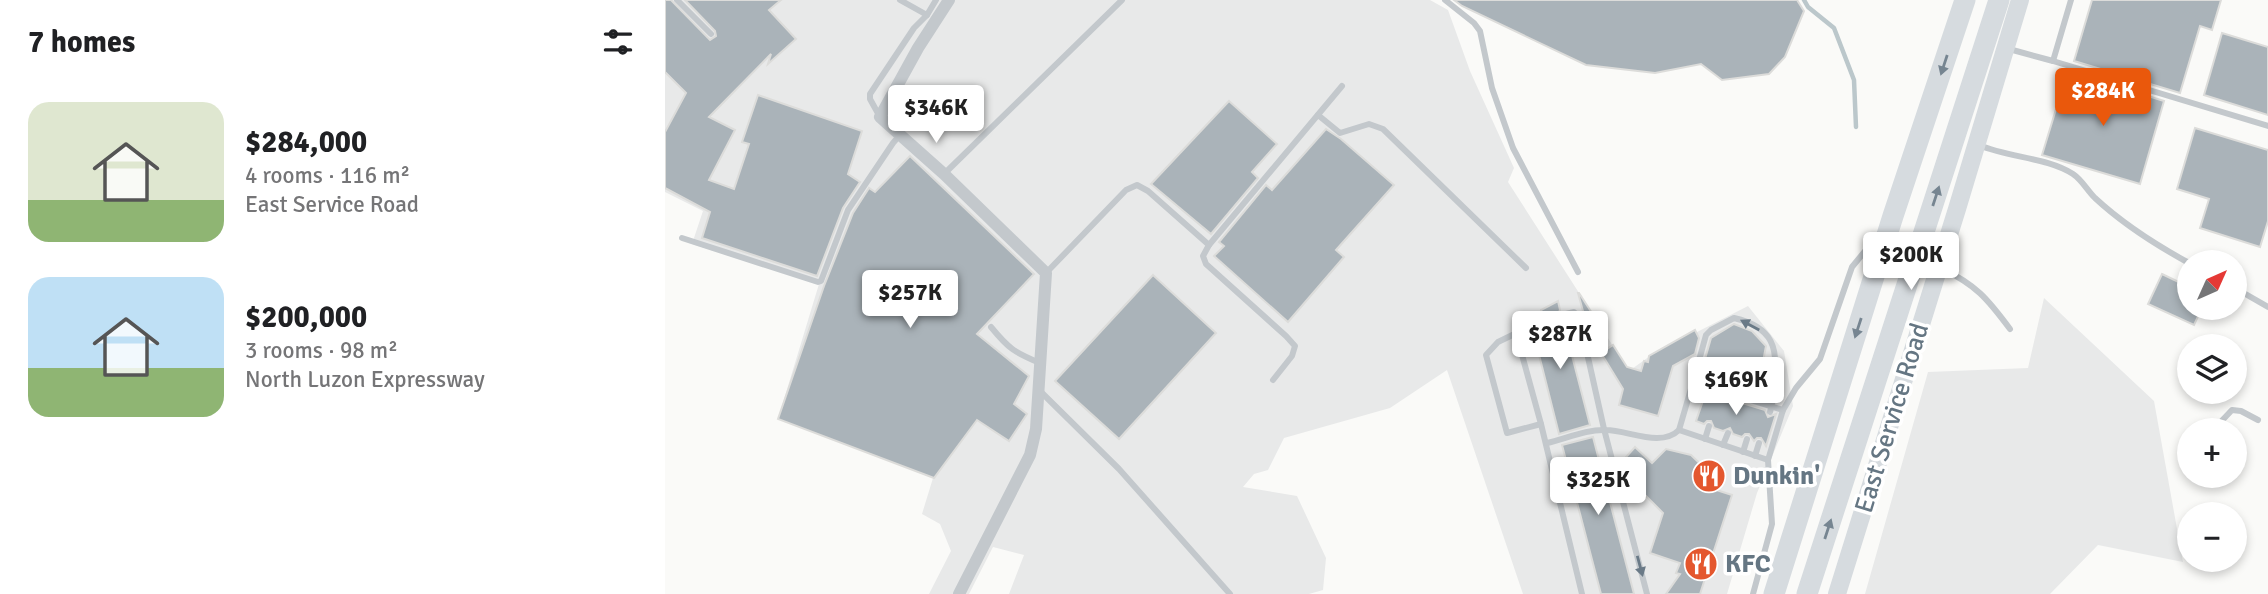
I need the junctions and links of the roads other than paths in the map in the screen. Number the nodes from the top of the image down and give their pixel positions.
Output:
1 (677, 0) edge
2 (900, 0) edge
3 (936, 0) edge
4 (949, 0) edge
5 (1122, 0) edge
6 (1445, 0) edge
7 (1965, 0) edge
8 (2000, 0) edge
9 (2020, 0) edge
10 (2071, 0) edge
11 (927, 15) junction
12 (711, 34) dead end
13 (2005, 48) junction
14 (2053, 61) junction
15 (1342, 86) dead end
16 (1318, 115) junction
17 (880, 117) junction
18 (2268, 126) edge
19 (900, 135) junction
20 (1977, 144) junction
21 (944, 174) junction
22 (1893, 216) junction
23 (682, 239) dead end
24 (1209, 245) junction
25 (2177, 256) edge
26 (1939, 267) junction
27 (1526, 268) dead end
28 (1578, 272) dead end
29 (1046, 273) junction
30 (2247, 295) edge
31 (2268, 307) edge
32 (1562, 315) dead end
33 (1531, 326) dead end
34 (991, 327) dead end
35 (2010, 329) dead end
36 (1516, 333) junction
37 (1040, 363) junction
38 (1273, 380) dead end
39 (1693, 382) junction
40 (1039, 390) junction
41 (1771, 409) junction
42 (1783, 410) junction
43 (2224, 418) edge
44 (2258, 420) dead end
45 (1541, 424) junction
46 (1709, 426) dead end
47 (1604, 429) junction
48 (1679, 430) junction
49 (1728, 433) dead end
50 (1705, 439) junction
51 (1747, 439) dead end
52 (1547, 443) junction
53 (1759, 443) dead end
54 (1723, 445) junction
55 (1743, 452) junction
56 (1755, 456) junction
57 (1768, 460) junction
58 (959, 594) edge
59 (1230, 594) edge
60 (1582, 594) edge
61 (1647, 594) edge
62 (1753, 594) edge
63 (1774, 594) edge
64 (1807, 594) edge
65 (1837, 594) edge

1 - 12 lane
2 - 11 lane
3 - 11 lane
4 - 17 street
5 - 21 lane
6 - 28 lane
7 -> 22 highway
64 -> 8 highway
9 - 13 street, East Service Road
10 - 14 lane
11 - 17 lane
13 - 14 lane
13 - 20 street, East Service Road
14 - 18 lane
15 - 16 lane
16 - 24 lane
16 - 27 lane
17 - 19 street
19 - 21 street
19 - 23 lane
20 - 25 lane
20 - 26 street, East Service Road
21 - 29 street
22 - 42 lane
22 -> 63 highway
24 - 29 lane
24 - 38 lane
26 - 35 lane
26 - 65 street, East Service Road
29 - 37 street
30 - 31 lane
32 - 47 lane
33 - 36 lane
34 - 37 lane
36 - 45 lane
36 - 45 lane
37 - 40 street
39 - 41 lane
41 -> 39 lane
39 - 48 lane
40 - 58 street
40 - 59 lane
41 - 42 lane
42 - 57 lane
43 - 44 lane
45 - 52 lane
46 - 50 lane
47 - 48 lane
47 - 52 lane
47 -> 61 lane
48 - 50 lane
49 - 54 lane
50 - 54 lane
51 - 55 lane
52 - 60 lane
53 - 56 lane
54 - 55 lane
55 - 56 lane
56 - 57 lane
57 - 62 lane

